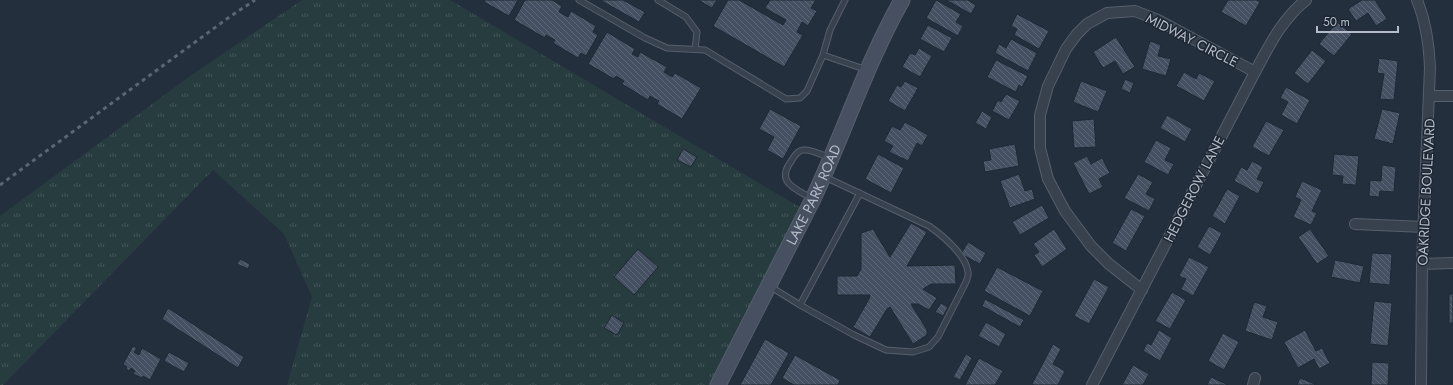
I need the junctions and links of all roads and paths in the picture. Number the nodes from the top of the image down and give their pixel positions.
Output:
1 (579, 0) edge
2 (658, 0) edge
3 (845, 0) edge
4 (902, 0) edge
5 (1306, 0) edge
6 (1417, 0) edge
7 (695, 49) junction
8 (823, 55) junction
9 (867, 70) junction
10 (1255, 72) junction
11 (1430, 96) junction
12 (1453, 96) edge
13 (831, 158) junction
14 (824, 176) junction
15 (860, 193) junction
16 (813, 199) junction
17 (1355, 224) dead end
18 (1424, 227) junction
19 (1453, 263) edge
20 (1422, 264) junction
21 (769, 286) junction
22 (1142, 290) junction
23 (800, 305) junction
24 (718, 385) edge
25 (1092, 385) edge
26 (1421, 385) edge

1 - 7 lane
2 - 7 lane
3 - 8 lane
4 - 9 main road, LAKE PARK ROAD
5 - 10 street, HEDGEROW LANE
6 - 11 street, OAKRIDGE BOULEVARD
7 - 8 lane
8 - 9 lane
9 - 13 main road, LAKE PARK ROAD
10 - 22 street, HEDGEROW LANE
10 - 22 street, MIDWAY CIRCLE
11 - 12 street
11 - 18 street, OAKRIDGE BOULEVARD
13 - 14 main road, LAKE PARK ROAD
13 - 16 lane
14 - 15 lane
14 - 16 main road, LAKE PARK ROAD
15 - 23 lane
15 - 23 lane
16 - 21 main road, LAKE PARK ROAD
17 - 18 street
18 - 20 street, OAKRIDGE BOULEVARD
19 - 20 street
20 - 26 street, OAKRIDGE BOULEVARD
21 - 23 lane
21 - 24 main road, LAKE PARK ROAD
22 - 25 street, HEDGEROW LANE

